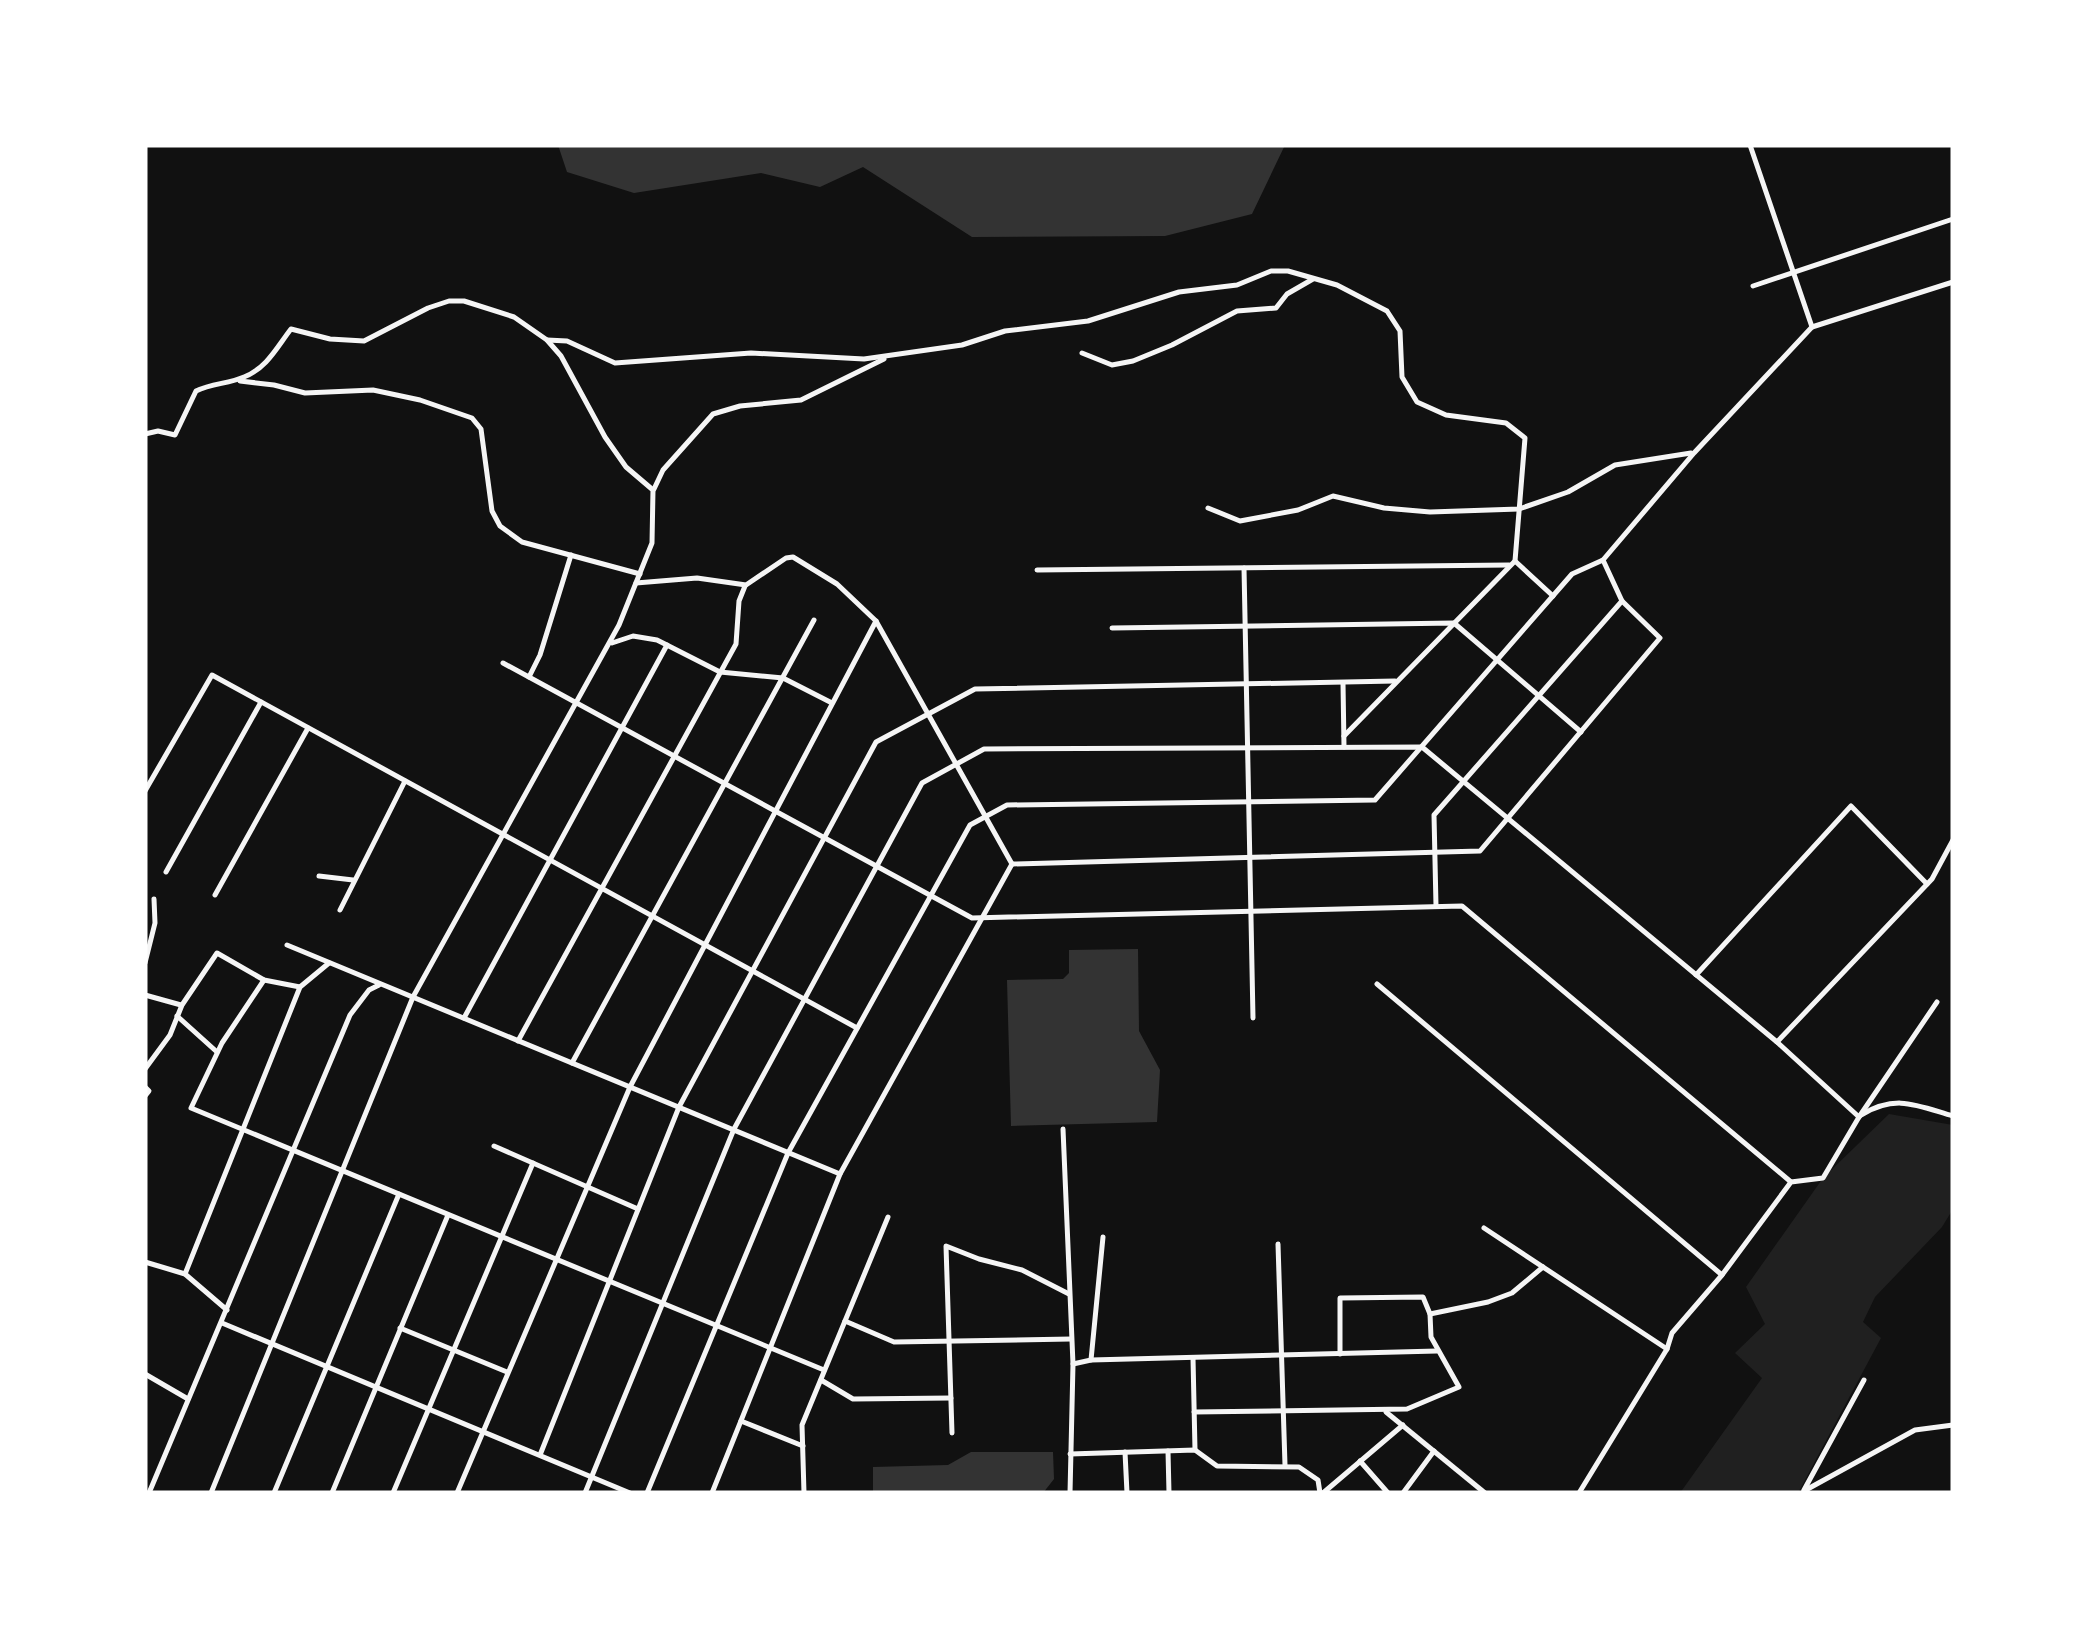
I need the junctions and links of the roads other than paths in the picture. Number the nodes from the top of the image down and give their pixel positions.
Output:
1 (1750, 145) edge
2 (1953, 219) edge
3 (1793, 273) junction
4 (1316, 278) junction
5 (1953, 282) edge
6 (1753, 286) dead end
7 (1812, 327) junction
8 (547, 340) junction
9 (1082, 353) dead end
10 (891, 356) junction
11 (232, 380) junction
12 (145, 434) edge
13 (1694, 453) junction
14 (653, 490) junction
15 (1208, 508) dead end
16 (1519, 509) junction
17 (571, 555) junction
18 (1603, 560) junction
19 (1513, 563) junction
20 (1244, 568) junction
21 (1037, 570) dead end
22 (640, 574) junction
23 (636, 583) junction
24 (746, 585) junction
25 (1553, 596) junction
26 (1622, 601) junction
27 (814, 620) dead end
28 (876, 621) junction
29 (1454, 624) junction
30 (1246, 627) junction
31 (1112, 628) dead end
32 (609, 644) junction
33 (668, 645) junction
34 (1497, 660) junction
35 (503, 663) dead end
36 (720, 672) junction
37 (529, 677) junction
38 (783, 678) junction
39 (1398, 681) junction
40 (1343, 683) junction
41 (1247, 685) junction
42 (1539, 696) junction
43 (261, 702) junction
44 (577, 703) junction
45 (832, 703) junction
46 (928, 714) junction
47 (308, 728) junction
48 (622, 728) junction
49 (1581, 732) junction
50 (1344, 736) junction
51 (1422, 746) junction
52 (1344, 747) junction
53 (1248, 748) junction
54 (674, 756) junction
55 (956, 765) junction
56 (405, 780) junction
57 (1464, 781) junction
58 (725, 784) junction
59 (145, 791) edge
60 (1249, 802) junction
61 (775, 811) junction
62 (985, 817) junction
63 (1508, 818) junction
64 (505, 835) junction
65 (824, 838) junction
66 (1953, 840) edge
67 (1435, 852) junction
68 (1250, 858) junction
69 (550, 860) junction
70 (1012, 864) junction
71 (877, 866) junction
72 (166, 872) dead end
73 (319, 876) dead end
74 (352, 880) junction
75 (1928, 884) junction
76 (602, 888) junction
77 (215, 895) dead end
78 (931, 896) junction
79 (154, 899) dead end
80 (1436, 906) junction
81 (340, 910) dead end
82 (1251, 911) junction
83 (653, 916) junction
84 (984, 918) junction
85 (149, 940) edge
86 (287, 945) dead end
87 (705, 945) junction
88 (329, 962) junction
89 (145, 963) edge
90 (753, 971) junction
91 (1696, 974) junction
92 (264, 980) junction
93 (383, 984) junction
94 (1377, 984) dead end
95 (300, 987) junction
96 (145, 995) edge
97 (413, 997) junction
98 (805, 999) junction
99 (1937, 1002) dead end
100 (182, 1005) junction
101 (178, 1016) junction
102 (464, 1018) junction
103 (1253, 1018) dead end
104 (857, 1028) junction
105 (518, 1041) junction
106 (1777, 1042) junction
107 (217, 1052) junction
108 (572, 1063) junction
109 (145, 1069) edge
110 (630, 1087) junction
111 (145, 1088) edge
112 (145, 1096) edge
113 (679, 1108) junction
114 (1953, 1116) edge
115 (1859, 1117) junction
116 (734, 1129) junction
117 (244, 1130) junction
118 (1063, 1130) dead end
119 (494, 1146) dead end
120 (294, 1151) junction
121 (788, 1153) junction
122 (533, 1163) junction
123 (342, 1171) junction
124 (840, 1174) junction
125 (1791, 1182) junction
126 (586, 1186) junction
127 (398, 1194) junction
128 (639, 1209) junction
129 (448, 1215) junction
130 (888, 1217) dead end
131 (1484, 1228) dead end
132 (502, 1237) junction
133 (1102, 1237) dead end
134 (1278, 1244) dead end
135 (554, 1259) junction
136 (145, 1262) edge
137 (1543, 1267) junction
138 (185, 1274) junction
139 (1722, 1275) junction
140 (610, 1282) junction
141 (1069, 1294) junction
142 (663, 1304) junction
143 (228, 1310) junction
144 (1430, 1314) junction
145 (845, 1321) junction
146 (222, 1324) junction
147 (716, 1326) junction
148 (400, 1328) junction
149 (1071, 1339) junction
150 (949, 1342) junction
151 (272, 1344) junction
152 (770, 1348) junction
153 (1667, 1349) junction
154 (454, 1350) junction
155 (1437, 1352) junction
156 (1340, 1354) junction
157 (1282, 1356) junction
158 (1194, 1358) junction
159 (1091, 1360) junction
160 (1072, 1364) junction
161 (326, 1367) junction
162 (824, 1370) junction
163 (507, 1372) junction
164 (145, 1374) edge
165 (820, 1380) junction
166 (1864, 1380) dead end
167 (377, 1388) junction
168 (951, 1398) junction
169 (188, 1399) junction
170 (428, 1409) junction
171 (1384, 1410) junction
172 (1283, 1411) junction
173 (1194, 1412) junction
174 (741, 1421) junction
175 (1953, 1424) edge
176 (1403, 1425) junction
177 (482, 1432) junction
178 (952, 1433) dead end
179 (802, 1446) junction
180 (1168, 1450) junction
181 (1195, 1450) junction
182 (1434, 1451) junction
183 (1126, 1452) junction
184 (1069, 1454) junction
185 (540, 1455) junction
186 (1360, 1461) junction
187 (1285, 1465) junction
188 (592, 1477) junction
189 (1804, 1492) edge
190 (150, 1493) edge
191 (211, 1493) edge
192 (274, 1493) edge
193 (332, 1493) edge
194 (393, 1493) edge
195 (456, 1493) edge
196 (585, 1493) edge
197 (630, 1493) edge
198 (647, 1493) edge
199 (712, 1493) edge
200 (804, 1493) edge
201 (1070, 1493) edge
202 (1126, 1493) edge
203 (1170, 1493) edge
204 (1321, 1493) edge
205 (1388, 1493) edge
206 (1402, 1493) edge
207 (1486, 1493) edge
208 (1579, 1493) edge

1 - 3 street
2 - 3 street
3 - 6 street
3 - 7 street
4 - 9 street
4 - 10 street
4 - 16 street
5 - 7 street
7 - 13 street
8 - 10 street
8 - 11 street
8 - 14 street
10 - 14 street
11 - 12 street
11 - 17 street
13 - 16 street
13 - 18 street
14 - 22 street
15 - 16 street
16 - 19 street
17 - 22 street
17 - 37 street
18 - 25 street
18 - 26 street
19 - 20 street
19 - 25 street
19 - 29 street
20 - 21 street
20 - 30 street
22 - 23 street
23 - 24 street
23 - 32 street
24 - 28 street
24 - 36 street
25 - 34 street
26 - 42 street
26 - 49 street
27 - 38 street
28 - 45 street
28 - 46 street
29 - 30 street
29 - 34 street
29 - 39 street
30 - 31 street
30 - 41 street
32 - 33 street
32 - 44 street
33 - 36 street
33 - 48 street
34 - 42 street
34 - 51 street
35 - 37 street
36 - 38 street
36 - 54 street
37 - 44 street
38 - 45 street
38 - 58 street
39 - 40 street
39 - 50 street
40 - 41 street
40 - 50 street
41 - 46 street
41 - 53 street
42 - 49 street
42 - 57 street
43 - 47 street
43 - 59 street
43 - 72 street
44 - 48 street
44 - 64 street
45 - 61 street
46 - 55 street
46 - 65 street
47 - 56 street
47 - 77 street
48 - 54 street
48 - 69 street
49 - 63 street
50 - 52 street
51 - 52 street
51 - 57 street
51 - 60 street
52 - 53 street
53 - 55 street
53 - 60 street
54 - 58 street
54 - 76 street
55 - 62 street
55 - 71 street
56 - 64 street
56 - 74 street
57 - 63 street
57 - 67 street
58 - 61 street
58 - 83 street
60 - 62 street
60 - 68 street
61 - 65 street
61 - 87 street
62 - 70 street
62 - 78 street
63 - 67 street
63 - 91 street
64 - 69 street
64 - 97 street
65 - 71 street
65 - 90 street
66 - 75 street
67 - 68 street
67 - 80 street
68 - 70 street
68 - 82 street
69 - 76 street
69 - 102 street
70 - 84 street
71 - 78 street
71 - 98 street
73 - 74 street
74 - 81 street
75 - 91 street
75 - 106 street
76 - 83 street
76 - 105 street
78 - 84 street
78 - 104 street
79 - 85 street
80 - 82 street
80 - 125 street
82 - 84 street
82 - 103 street
83 - 87 street
83 - 108 street
84 - 124 street
85 - 89 street
86 - 88 street
87 - 90 street
87 - 110 street
88 - 93 street
88 - 95 street
90 - 98 street
90 - 113 street
91 - 106 street
92 - 95 street
92 - 100 street
92 - 107 street
93 - 97 street
93 - 120 street
94 - 139 street
95 - 117 street
96 - 100 street
97 - 102 street
97 - 123 street
98 - 104 street
98 - 116 street
99 - 115 street
100 - 101 street
101 - 107 street
101 - 109 street
102 - 105 street
104 - 121 street
105 - 108 street
106 - 115 street
107 - 117 street
108 - 110 street
110 - 113 street
110 - 126 street
111 - 112 street
113 - 116 street
113 - 128 street
114 - 115 street
115 - 125 street
116 - 121 street
116 - 142 street
117 - 120 street
117 - 138 street
118 - 141 street
119 - 122 street
120 - 123 street
120 - 143 street
121 - 124 street
121 - 147 street
122 - 126 street
122 - 132 street
123 - 127 street
123 - 151 street
124 - 152 street
125 - 139 street
126 - 128 street
126 - 135 street
127 - 129 street
127 - 161 street
128 - 140 street
129 - 132 street
129 - 148 street
130 - 145 street
131 - 137 street
132 - 135 street
132 - 154 street
133 - 159 street
134 - 157 street
135 - 140 street
135 - 163 street
136 - 138 street
137 - 144 street
137 - 153 street
138 - 143 street
139 - 153 street
140 - 142 street
140 - 185 street
141 - 149 street
141 - 150 street
142 - 147 street
142 - 188 street
143 - 146 street
144 - 155 street
144 - 156 street
145 - 150 street
145 - 162 street
146 - 151 street
146 - 169 street
147 - 152 street
147 - 198 street
148 - 154 street
148 - 167 street
149 - 150 street
149 - 160 street
150 - 168 street
151 - 161 street
151 - 191 street
152 - 162 street
152 - 174 street
153 - 208 street
154 - 163 street
154 - 170 street
155 - 156 street
155 - 171 street
156 - 157 street
157 - 158 street
157 - 172 street
158 - 159 street
158 - 173 street
159 - 160 street
160 - 184 street
161 - 167 street
161 - 192 street
162 - 165 street
163 - 177 street
164 - 169 street
165 - 168 street
165 - 179 street
166 - 189 street
167 - 170 street
167 - 193 street
168 - 178 street
169 - 190 street
170 - 177 street
170 - 194 street
171 - 172 street
171 - 176 street
172 - 173 street
172 - 187 street
173 - 181 street
174 - 179 street
174 - 199 street
175 - 189 street
176 - 182 street
176 - 186 street
177 - 185 street
177 - 195 street
179 - 200 street
180 - 181 street
180 - 183 street
180 - 203 street
181 - 187 street
182 - 206 street
182 - 207 street
183 - 184 street
183 - 202 street
184 - 201 street
185 - 188 street
186 - 204 street
186 - 205 street
187 - 204 street
188 - 196 street
188 - 197 street

